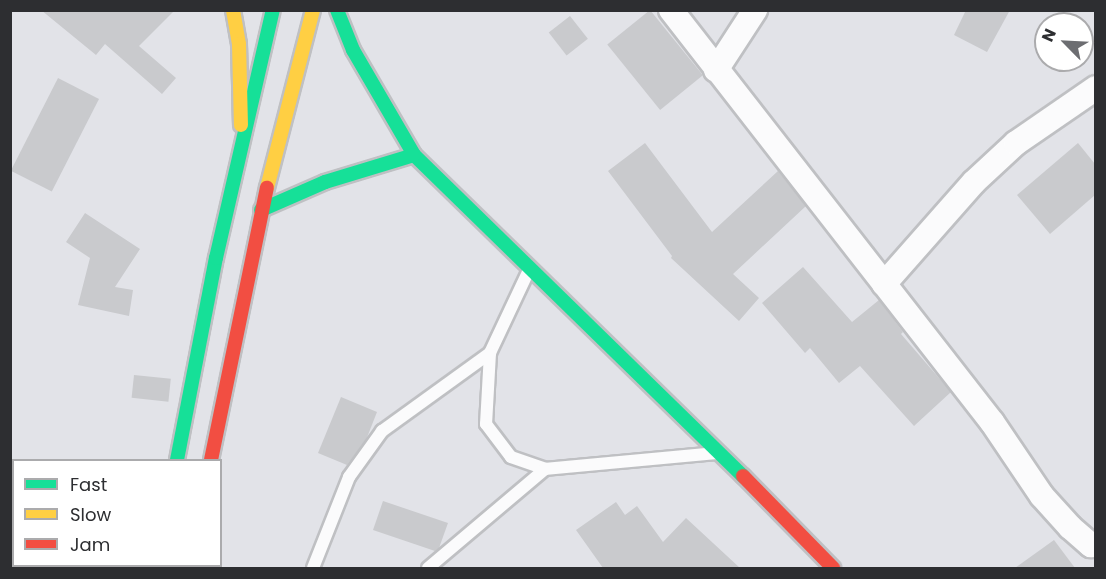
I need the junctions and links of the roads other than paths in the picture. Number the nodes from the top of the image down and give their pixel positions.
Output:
1 (233, 10) edge
2 (273, 10) edge
3 (312, 10) edge
4 (337, 10) edge
5 (671, 10) edge
6 (755, 10) edge
7 (716, 70) junction
8 (1095, 88) edge
9 (241, 145) junction
10 (414, 155) junction
11 (261, 210) junction
12 (530, 268) junction
13 (884, 284) junction
14 (490, 353) junction
15 (720, 453) junction
16 (177, 459) edge
17 (211, 459) edge
18 (545, 470) junction
19 (1095, 545) edge
20 (313, 568) edge
21 (428, 568) edge
22 (833, 568) edge

1 - 9 main road
2 - 9 main road
3 - 11 main road
4 - 10 main road
5 - 7 street
6 - 7 street
7 - 13 street
8 - 13 street
9 - 16 main road
10 - 11 main road
10 - 12 main road
11 - 17 main road
12 - 14 lane
12 - 15 main road
13 - 19 street
14 - 18 lane
14 - 20 lane
15 - 18 lane
15 - 22 main road
18 - 21 lane

